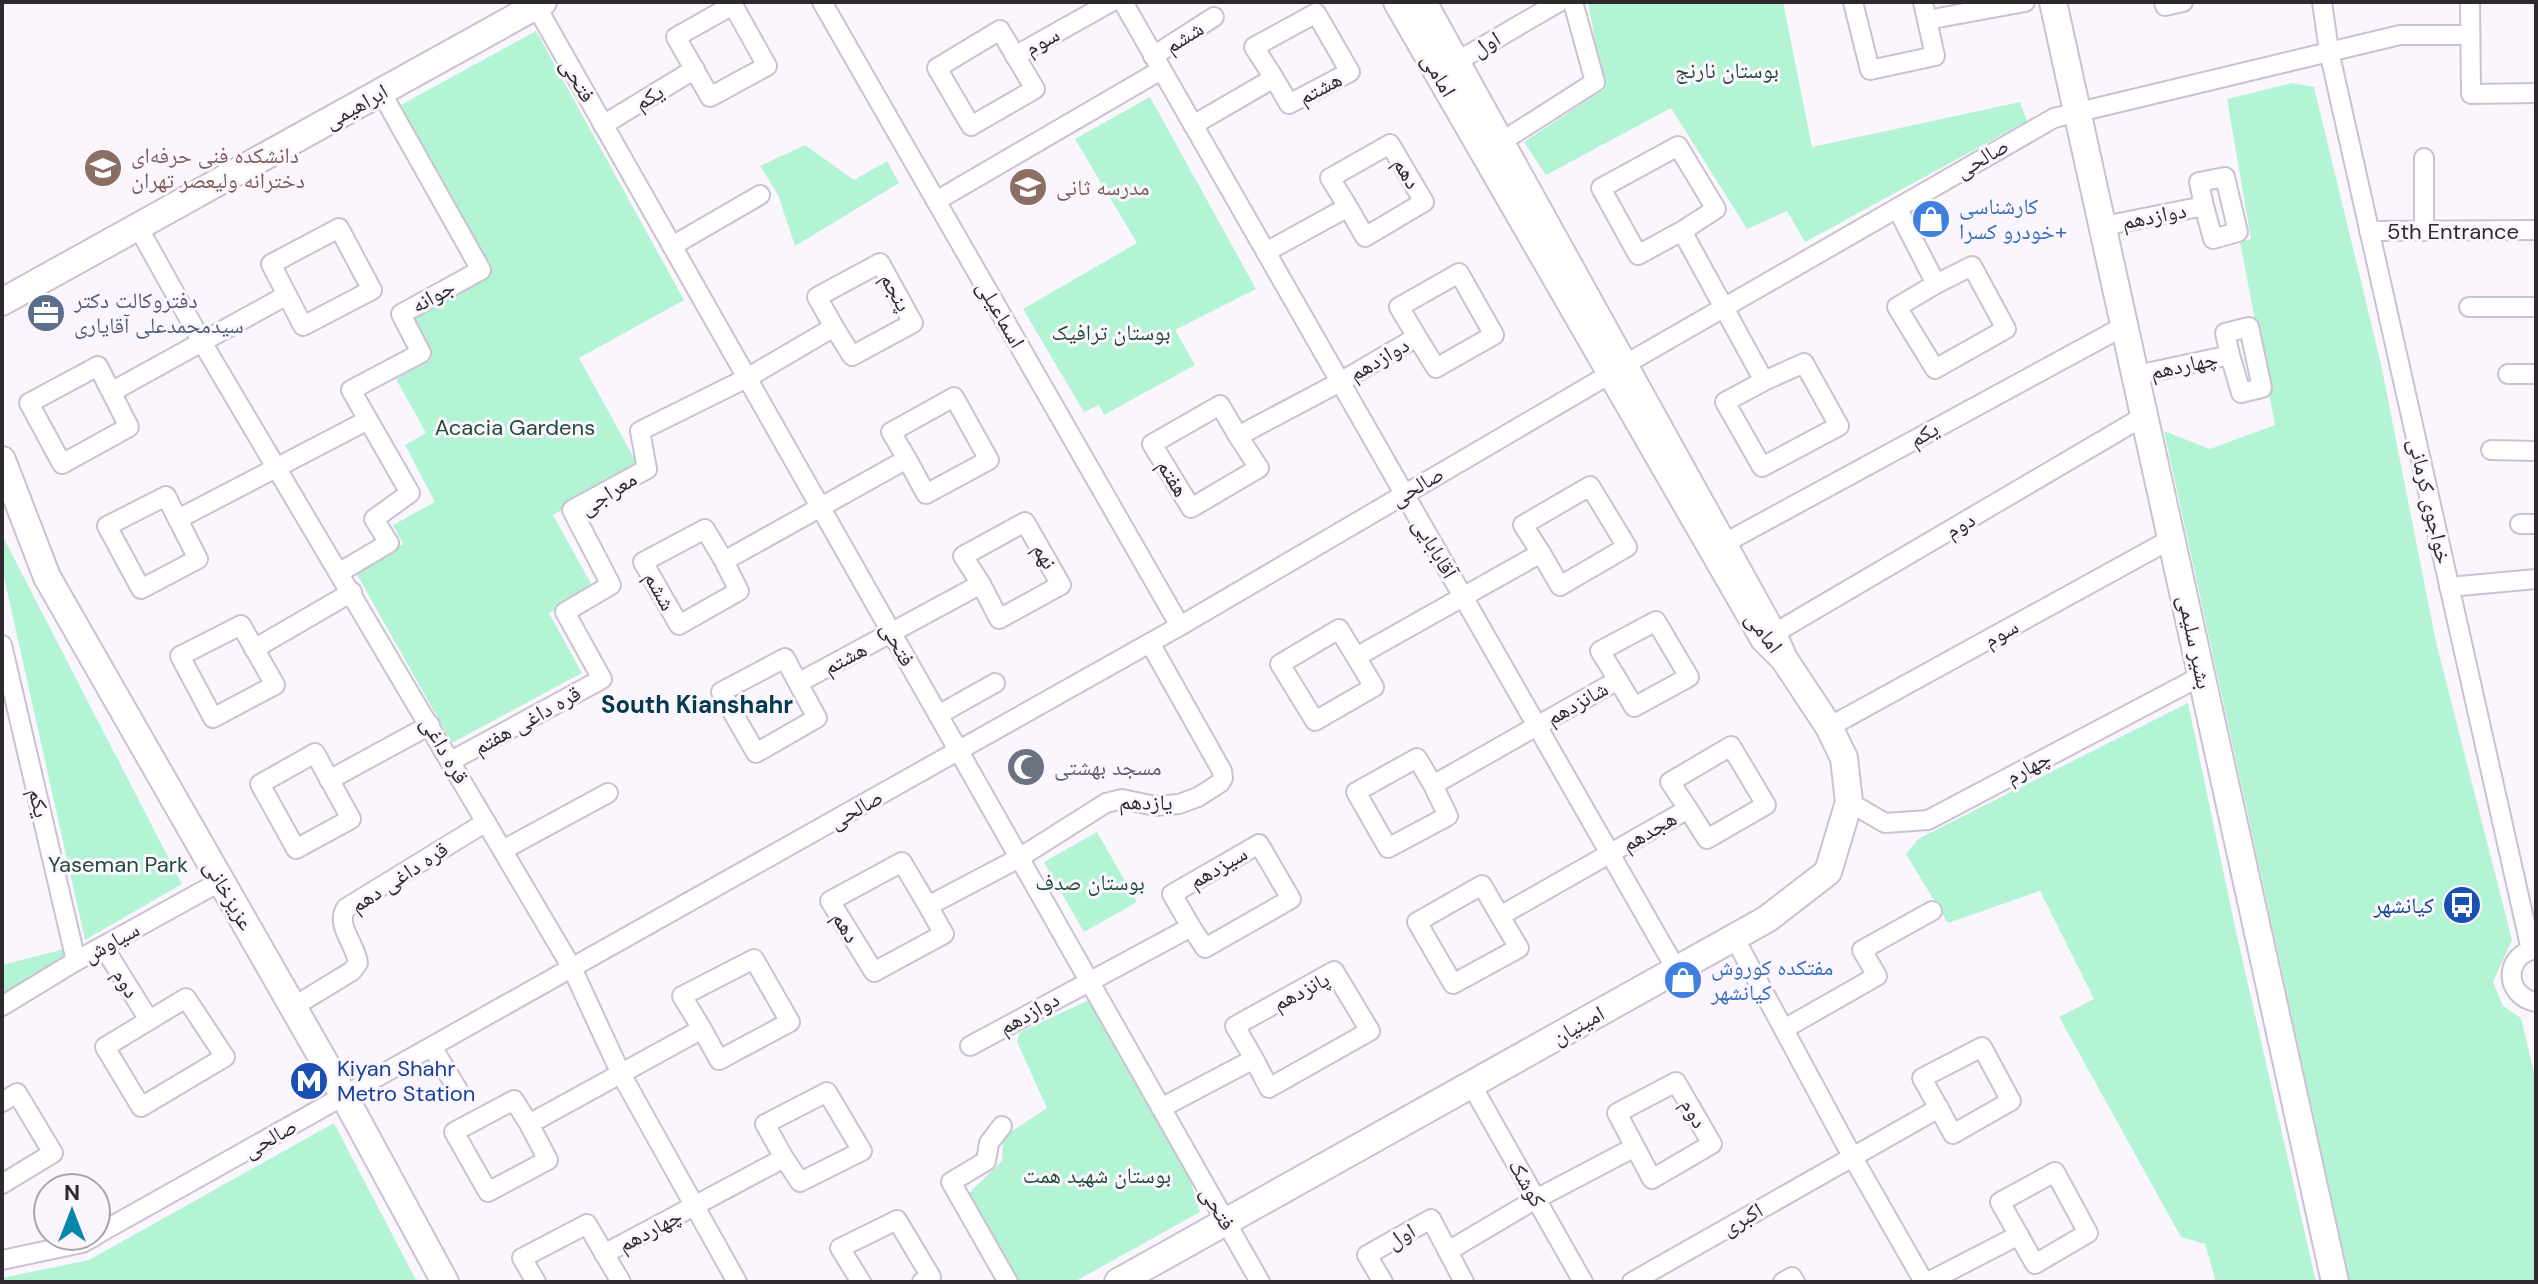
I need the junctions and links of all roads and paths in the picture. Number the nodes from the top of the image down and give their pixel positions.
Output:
1 (822, 2) edge
2 (1111, 2) edge
3 (1123, 2) edge
4 (1397, 2) edge
5 (1423, 2) edge
6 (1559, 2) edge
7 (1573, 2) edge
8 (1853, 2) edge
9 (2025, 2) edge
10 (2053, 2) edge
11 (2164, 2) edge
12 (2183, 2) edge
13 (2313, 2) edge
14 (2322, 2) edge
15 (2470, 2) edge
16 (539, 4) edge
17 (1527, 9) edge
18 (1925, 11) edge
19 (1214, 17) dead end
20 (2470, 35) junction
21 (2329, 51) junction
22 (1015, 56) junction
23 (1456, 62) junction
24 (1157, 63) junction
25 (695, 69) junction
26 (1274, 78) junction
27 (381, 92) junction
28 (2536, 93) edge
29 (2078, 111) junction
30 (603, 125) junction
31 (1193, 125) junction
32 (1501, 142) junction
33 (2424, 158) dead end
34 (760, 195) dead end
35 (936, 201) junction
36 (2204, 206) dead end
37 (1348, 207) junction
38 (1897, 208) junction
39 (2104, 226) junction
40 (138, 227) junction
41 (2536, 230) edge
42 (1682, 231) junction
43 (2369, 231) junction
44 (2424, 231) junction
45 (672, 246) junction
46 (1266, 252) junction
47 (1936, 284) junction
48 (287, 295) junction
49 (2, 302) edge
50 (1725, 306) junction
51 (2469, 307) dead end
52 (2536, 307) edge
53 (2126, 325) junction
54 (834, 327) junction
55 (1417, 337) junction
56 (202, 342) junction
57 (2230, 355) dead end
58 (1617, 369) junction
59 (2508, 374) dead end
60 (2536, 374) edge
61 (2137, 375) junction
62 (747, 378) junction
63 (1764, 381) junction
64 (1340, 382) junction
65 (113, 391) junction
66 (2146, 415) junction
67 (368, 420) junction
68 (1238, 436) junction
69 (2491, 450) dead end
70 (2536, 451) edge
71 (907, 459) junction
72 (2, 460) edge
73 (278, 466) junction
74 (1404, 493) junction
75 (820, 507) junction
76 (178, 519) junction
77 (2173, 538) junction
78 (1723, 544) junction
79 (1541, 553) junction
80 (724, 561) junction
81 (340, 572) junction
82 (2536, 579) edge
83 (981, 584) junction
84 (2449, 587) junction
85 (352, 592) junction
86 (1464, 598) junction
87 (1180, 626) junction
88 (891, 633) junction
89 (1773, 634) junction
90 (1150, 643) junction
91 (2, 645) edge
92 (254, 649) junction
93 (1356, 657) junction
94 (1784, 659) junction
95 (2203, 675) junction
96 (602, 679) joint
97 (1618, 680) junction
98 (798, 683) junction
99 (995, 683) dead end
100 (938, 715) junction
101 (430, 725) junction
102 (1537, 725) junction
103 (1829, 727) junction
104 (959, 751) junction
105 (451, 761) junction
106 (329, 780) junction
107 (1433, 785) junction
108 (608, 793) dead end
109 (1849, 802) junction
110 (1688, 809) junction
111 (486, 822) junction
112 (503, 850) junction
113 (1610, 853) junction
114 (1019, 858) junction
115 (221, 881) junction
116 (928, 906) junction
117 (1932, 911) dead end
118 (1500, 916) junction
119 (1191, 927) junction
120 (1734, 937) junction
121 (103, 946) junction
122 (2533, 950) edge
123 (76, 961) junction
124 (572, 968) junction
125 (1676, 969) junction
126 (1089, 981) junction
127 (2536, 1002) edge
128 (2, 1006) edge
129 (293, 1007) junction
130 (149, 1020) junction
131 (702, 1029) junction
132 (1784, 1029) junction
133 (970, 1046) dead end
134 (432, 1047) junction
135 (1254, 1059) junction
136 (621, 1074) junction
137 (1471, 1084) junction
138 (458, 1090) dead end
139 (344, 1096) junction
140 (2, 1102) edge
141 (1161, 1108) junction
142 (1939, 1108) junction
143 (529, 1124) junction
144 (1002, 1126) dead end
145 (1635, 1147) junction
146 (1852, 1156) junction
147 (784, 1158) junction
148 (2, 1184) edge
149 (1536, 1199) junction
150 (695, 1206) junction
151 (1226, 1222) junction
152 (112, 1226) edge
153 (2019, 1235) junction
154 (1448, 1251) junction
155 (40, 1252) edge
156 (604, 1254) junction
157 (2, 1260) edge
158 (445, 1282) edge
159 (536, 1282) edge
160 (621, 1282) edge
161 (737, 1282) edge
162 (861, 1282) edge
163 (922, 1282) edge
164 (1008, 1282) edge
165 (1118, 1282) edge
166 (1260, 1282) edge
167 (1383, 1282) edge
168 (1464, 1282) edge
169 (1583, 1282) edge
170 (1632, 1282) edge
171 (1783, 1282) edge
172 (1795, 1282) edge
173 (1926, 1282) edge
174 (2335, 1282) edge

1 - 35 street, اسماعیلی
2 - 22 street, سوم
3 - 24 street, آقابابایی
4 - 58 main road, امامی
5 - 23 main road, امامی
6 - 17 street, اول
7 - 32 street
8 - 18 street
9 - 18 street
10 - 29 main road, بشیر سلیمی
11 - 12 street
13 - 21 street, خواجوی کرمانی
14 - 21 street, خواجوی کرمانی
15 - 20 street
16 - 27 main road, ابراهیمی
16 - 30 street, فتحی
17 - 23 street, اول
19 - 24 street, ششم
20 - 21 street, صالحی
20 - 28 street
21 - 29 street, صالحی
21 - 43 street, خواجوی کرمانی
22 - 22 street
23 - 32 main road, امامی
24 - 31 street, آقابابایی
24 - 35 street
25 - 25 street
25 - 30 street, یکم
26 - 26 street, هشتم
26 - 31 street, هشتم
27 - 40 main road, ابراهیمی
27 - 67 street, جوانه
29 - 38 street, صالحی
29 - 39 main road, بشیر سلیمی
30 - 45 street, فتحی
31 - 46 street, آقابابایی
32 - 58 main road, امامی
33 - 44 street
34 - 45 street
35 - 87 street, اسماعیلی
36 - 39 street, دوازدهم
37 - 37 street, دهم
37 - 46 street
38 - 47 street
38 - 50 street, صالحی
39 - 53 main road, بشیر سلیمی
40 - 49 main road, ابراهیمی
40 - 56 street, قره داغی
41 - 44 street, 5th Entrance
42 - 42 street
42 - 50 street
43 - 44 street, 5th Entrance
43 - 84 street, خواجوی کرمانی
45 - 62 street, فتحی
46 - 64 street, آقابابایی
47 - 47 street
48 - 48 street
48 - 56 street
50 - 58 street, صالحی
50 - 63 street
51 - 52 street
53 - 61 main road, بشیر سلیمی
53 - 78 street, یکم
54 - 54 street, پنجم
54 - 62 street
55 - 55 street, دوازدهم
55 - 64 street, دوازدهم
56 - 65 street
56 - 73 street, قره داغی
57 - 61 street, چهاردهم
58 - 74 street, صالحی
58 - 78 main road, امامی
58 - 94 main road, امامی
59 - 60 street
61 - 66 main road, بشیر سلیمی
62 - 75 street, فتحی
62 - 96 street, معراجی
63 - 63 street
64 - 68 street
64 - 74 street, آقابابایی
65 - 65 street
66 - 77 main road, بشیر سلیمی
66 - 89 street, دوم
67 - 73 street
67 - 81 street, جوانه
68 - 68 street, هفتم
69 - 70 street
71 - 71 street
71 - 75 street
72 - 115 main road, عزیزخانی
73 - 76 street
73 - 81 street, قره داغی
74 - 86 street, آقابابایی
74 - 87 street, صالحی
75 - 80 street
75 - 88 street, فتحی
76 - 76 street
77 - 95 main road, بشیر سلیمی
77 - 103 street, سوم
78 - 89 main road, امامی
79 - 79 street
79 - 86 street
80 - 80 street, ششم
81 - 85 street, قره داغی
82 - 84 street
83 - 83 street, نهم
83 - 88 street
84 - 122 street, خواجوی کرمانی
85 - 92 street
85 - 101 street, قره داغی
86 - 93 street
86 - 102 street, آقابابایی
87 - 90 street, صالحی
88 - 98 street, هشتم
88 - 100 street, فتحی
89 - 94 main road, امامی
90 - 104 street, صالحی
90 - 114 street, یازدهم
91 - 123 street, یکم
92 - 92 street
93 - 93 street
94 - 103 main road, امینیان
95 - 109 street, چهارم
95 - 174 main road, بشیر سلیمی
96 - 105 street, قره داغی هفتم
97 - 97 street, شانزدهم
97 - 102 street, شانزدهم
98 - 98 street, هشتم
99 - 100 street
100 - 104 street, فتحی
101 - 105 street, قره داغی
101 - 106 street
102 - 107 street
102 - 113 street, آقابابایی
103 - 109 main road, امینیان
104 - 114 street, فتحی
104 - 124 street, صالحی
105 - 111 street, قره داغی
106 - 106 street
107 - 107 street
108 - 112 street
109 - 120 main road, امینیان
110 - 110 street, هجدهم
110 - 113 street, هجدهم
111 - 112 street, قره داغی
111 - 129 street, قره داغی دهم
112 - 124 street, قره داغی
113 - 118 street
113 - 125 street, آقابابایی
114 - 116 street
114 - 126 street, فتحی
115 - 121 street, سیاوش
115 - 129 main road, عزیزخانی
116 - 116 street, دهم
117 - 132 street
118 - 118 street
119 - 119 street, سیزدهم
119 - 126 street, سیزدهم
120 - 125 main road, امینیان
120 - 132 street
121 - 123 street, سیاوش
121 - 130 street, دوم
122 - 127 street
123 - 128 street, سیاوش
124 - 134 street, صالحی
124 - 136 street, قره داغی
125 - 137 main road, امینیان
126 - 133 street, دوازدهم
126 - 141 street, فتحی
129 - 139 main road, عزیزخانی
130 - 130 street
131 - 131 street
131 - 136 street
132 - 146 street
134 - 138 street
134 - 139 street, صالحی
135 - 135 street, پانزدهم
135 - 141 street
136 - 143 street
136 - 150 street, قره داغی
137 - 149 street, کوشک
137 - 151 main road, امینیان
139 - 152 street, صالحی
139 - 158 main road, عزیزخانی
140 - 148 street
141 - 151 street, فتحی
142 - 142 street
142 - 146 street
143 - 143 street
144 - 164 street
145 - 145 street, دوم
145 - 149 street
146 - 170 street, اکبری
146 - 173 street
147 - 147 street
147 - 150 street
149 - 154 street, اول
149 - 169 street, کوشک
150 - 156 street, چهاردهم
150 - 161 street, قره داغی
151 - 165 main road, امینیان
151 - 166 street, فتحی
153 - 153 street
153 - 173 street
154 - 167 street, اول
154 - 168 street, اول
155 - 157 street, صالحی
156 - 159 street, چهاردهم
156 - 160 street, چهاردهم
162 - 163 street
171 - 172 street

